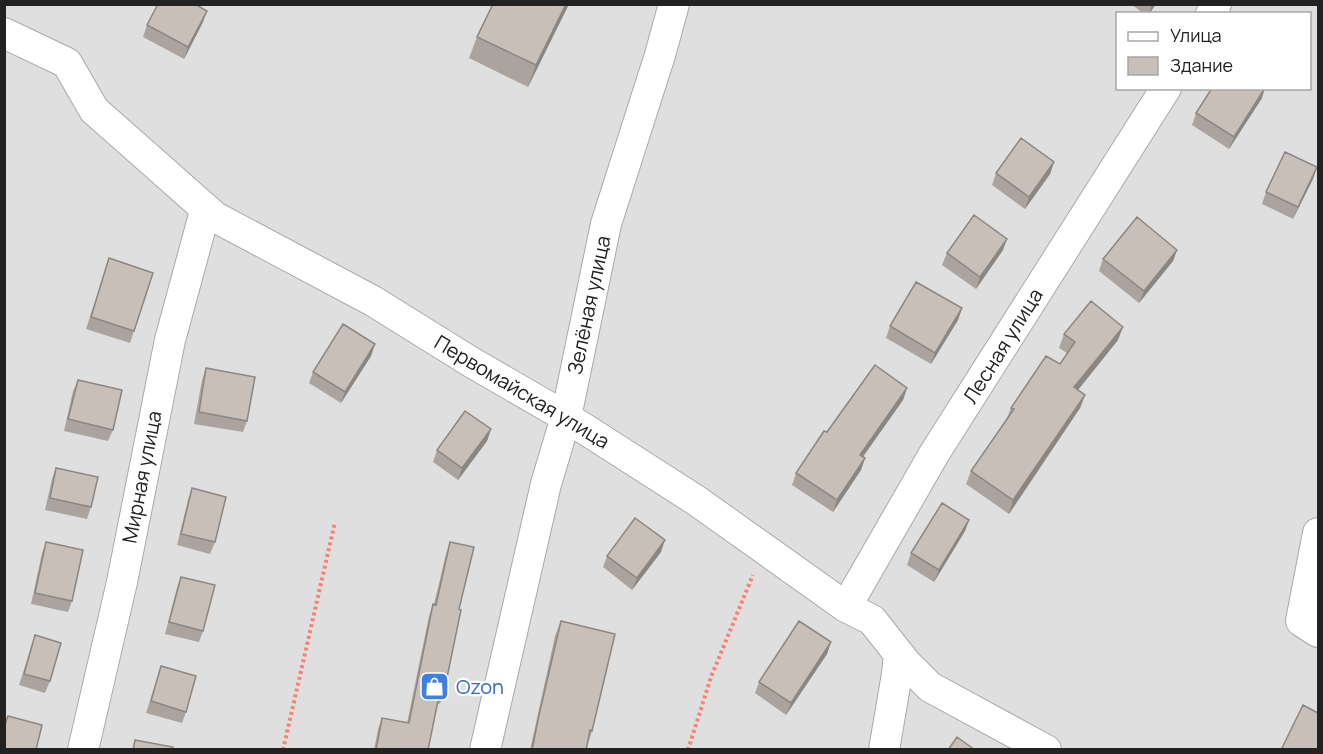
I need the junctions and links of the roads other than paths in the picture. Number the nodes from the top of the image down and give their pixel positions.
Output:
1 (674, 4) edge
2 (4, 33) edge
3 (1166, 90) edge
4 (202, 206) junction
5 (566, 417) junction
6 (1318, 533) edge
7 (846, 607) junction
8 (1318, 632) edge
9 (899, 654) junction
10 (83, 750) edge
11 (485, 750) edge
12 (884, 750) edge
13 (1046, 750) edge

1 - 5 street, Зелёная улица
2 - 4 street, Первомайская улица
3 - 7 street, Лесная улица
4 - 5 street, Первомайская улица
4 - 10 street, Мирная улица
5 - 7 street, Первомайская улица
5 - 11 street, Зелёная улица
6 - 8 street
7 - 9 street, Первомайская улица
9 - 12 street
9 - 13 street, Первомайская улица

